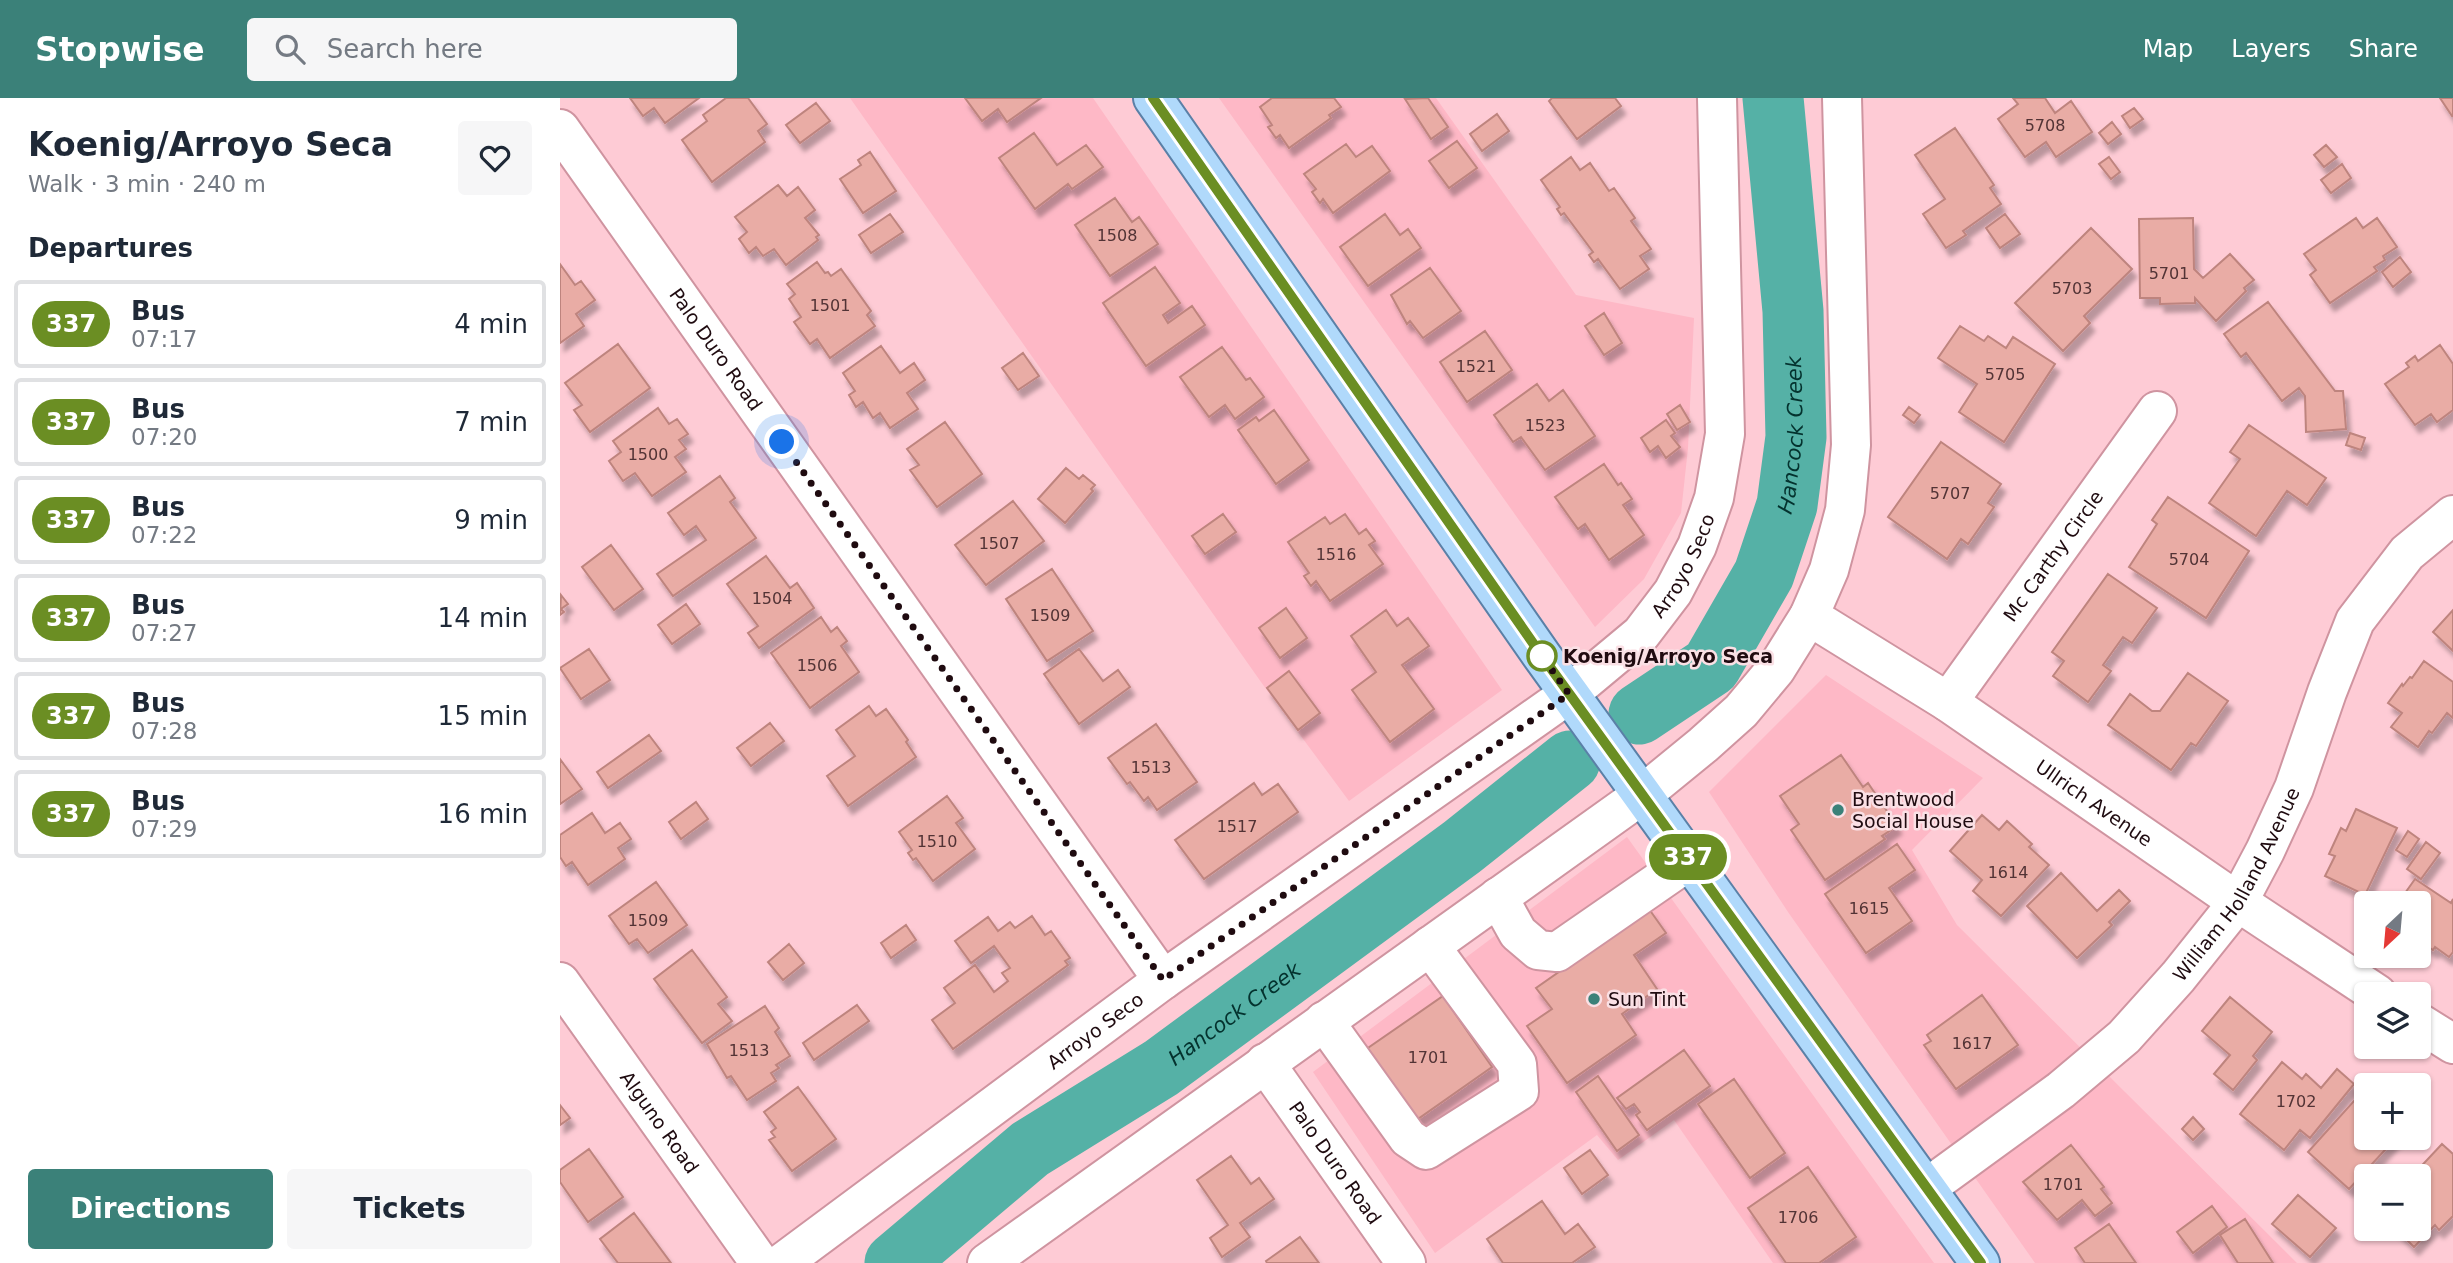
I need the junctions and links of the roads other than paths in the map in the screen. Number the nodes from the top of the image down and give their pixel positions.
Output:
1 (1153, 98) edge
2 (1716, 99) edge
3 (1845, 100) edge
4 (560, 129) edge
5 (2157, 411) dead end
6 (2453, 515) edge
7 (1809, 616) junction
8 (1569, 694) junction
9 (1948, 702) junction
10 (1643, 794) junction
11 (1690, 860) junction
12 (1498, 897) junction
13 (2238, 902) junction
14 (1430, 946) junction
15 (1163, 980) junction
16 (560, 982) edge
17 (2359, 982) edge
18 (1324, 1021) junction
19 (2431, 1030) edge
20 (2453, 1044) edge
21 (1265, 1063) junction
22 (1928, 1187) junction
23 (760, 1263) edge
24 (782, 1263) edge
25 (987, 1263) edge
26 (1405, 1263) edge
27 (1980, 1263) edge

1 - 8 main road
2 - 8 street, Arroyo Seco
3 - 7 street
4 - 15 street, Palo Duro Road
5 - 9 street, Mc Carthy Circle
6 - 13 street, William Holland Avenue
7 - 9 street, Ullrich Avenue
7 - 10 street
8 - 10 main road
8 - 15 street, Arroyo Seco
9 - 13 street, Ullrich Avenue
10 - 11 main road
10 - 12 street
11 - 12 street
11 - 22 main road
12 - 14 street
13 - 17 street, Ullrich Avenue
13 - 22 street, William Holland Avenue
14 - 18 street
14 - 18 street
15 - 24 street, Arroyo Seco
16 - 23 street, Alguno Road
18 - 21 street
19 - 20 street
21 - 25 street
21 - 26 street, Palo Duro Road
22 - 27 main road

